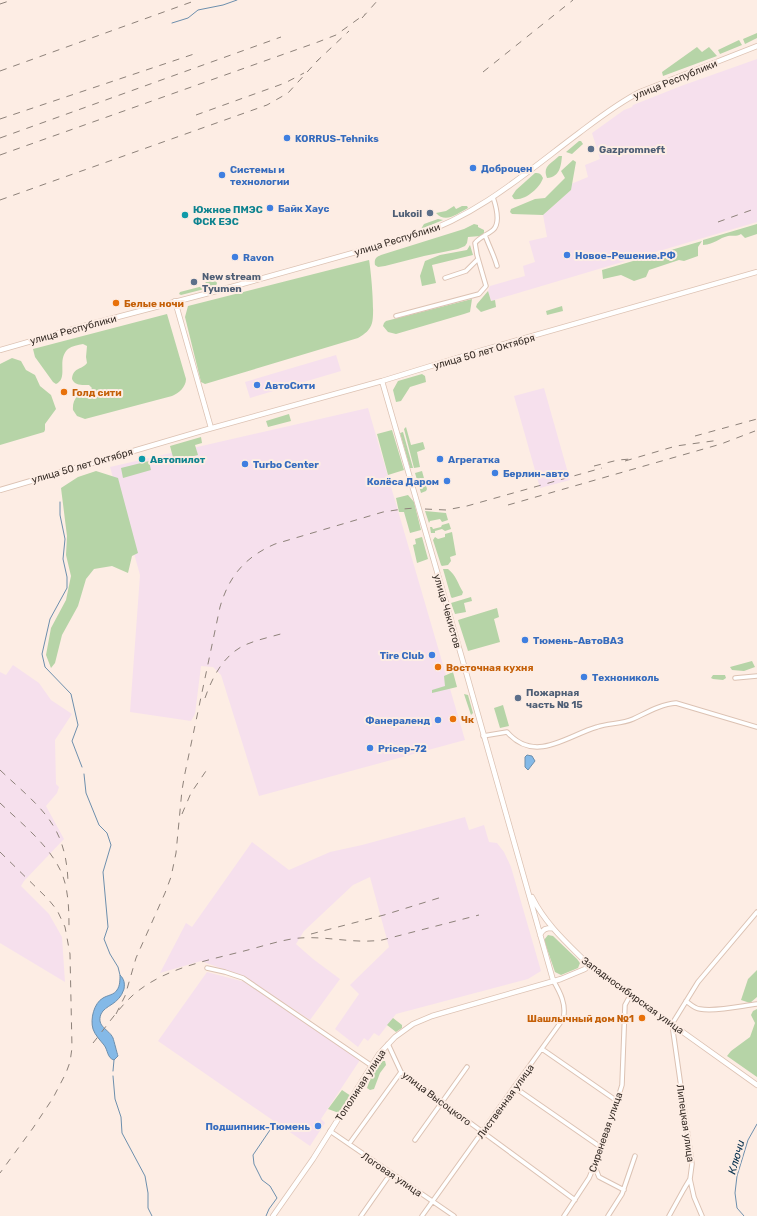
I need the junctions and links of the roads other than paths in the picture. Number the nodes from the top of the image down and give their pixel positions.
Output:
1 (757, 46) edge
2 (494, 197) junction
3 (485, 235) junction
4 (478, 259) junction
5 (497, 266) dead end
6 (757, 272) edge
7 (445, 278) dead end
8 (175, 301) junction
9 (396, 316) dead end
10 (0, 350) edge
11 (382, 381) junction
12 (211, 428) junction
13 (0, 490) edge
14 (757, 676) edge
15 (735, 678) dead end
16 (757, 727) edge
17 (484, 736) junction
18 (527, 887) junction
19 (757, 912) edge
20 (552, 928) junction
21 (540, 935) junction
22 (590, 965) junction
23 (207, 968) dead end
24 (553, 980) junction
25 (631, 994) junction
26 (686, 1001) junction
27 (757, 1004) edge
28 (672, 1024) junction
29 (388, 1044) junction
30 (542, 1049) junction
31 (372, 1066) junction
32 (467, 1068) dead end
33 (401, 1072) junction
34 (757, 1085) edge
35 (514, 1087) junction
36 (617, 1101) junction
37 (441, 1102) junction
38 (330, 1131) junction
39 (482, 1132) junction
40 (415, 1140) dead end
41 (349, 1144) junction
42 (602, 1148) junction
43 (635, 1156) dead end
44 (595, 1166) junction
45 (391, 1173) junction
46 (690, 1179) junction
47 (624, 1190) junction
48 (575, 1200) junction
49 (432, 1201) junction
50 (609, 1215) edge
51 (273, 1216) edge
52 (361, 1216) edge
53 (422, 1216) edge
54 (454, 1216) edge
55 (564, 1216) edge
56 (614, 1216) edge
57 (669, 1216) edge
58 (702, 1216) edge

1 - 2 main road, улица Республики
2 - 3 street
2 - 8 main road, улица Республики
3 - 4 street
3 - 5 street
4 - 7 street
4 - 9 street
6 - 11 main road, улица 50 лет Октября
8 - 10 main road, улица Республики
8 - 12 main road
11 - 12 main road, улица 50 лет Октября
11 - 17 main road, улица Чекистов
12 - 13 main road, улица 50 лет Октября
14 - 15 street
16 - 17 street
17 - 18 main road, улица Чекистов
18 - 20 main road, Западносибирская улица
18 - 21 main road
19 - 26 street
20 - 21 main road
20 - 22 main road, Западносибирская улица
21 - 24 main road
22 - 24 main road, Тополиная улица
22 - 25 main road, Западносибирская улица
23 - 31 street
24 - 29 main road, Тополиная улица
24 - 30 street, Лиственная улица
25 - 28 main road, Западносибирская улица
25 - 36 street, Сиреневая улица
26 - 27 street
26 - 28 street
28 - 34 main road, Западносибирская улица
28 - 46 street, Липецкая улица
29 - 31 main road, Тополиная улица
29 - 33 street, улица Высоцкого
30 - 35 street, Лиственная улица
30 - 36 street
31 - 38 main road, Тополиная улица
32 - 37 street
33 - 37 street, улица Высоцкого
33 - 41 street
35 - 39 street, Лиственная улица
35 - 42 street
36 - 42 street, Сиреневая улица
37 - 39 street, улица Высоцкого
37 - 40 street
38 - 41 street, Логовая улица
38 - 51 main road, Тополиная улица
39 - 48 street, улица Высоцкого
39 - 49 street, Лиственная улица
41 - 45 street, Логовая улица
42 - 44 street, Сиреневая улица
43 - 47 street
44 - 47 street
44 - 48 street, Сиреневая улица
45 - 49 street, Логовая улица
45 - 52 street
46 - 57 street, Липецкая улица
46 - 58 street
47 - 50 street
48 - 55 street, Сиреневая улица
49 - 53 street, Лиственная улица
49 - 54 street, Логовая улица
50 - 56 street

